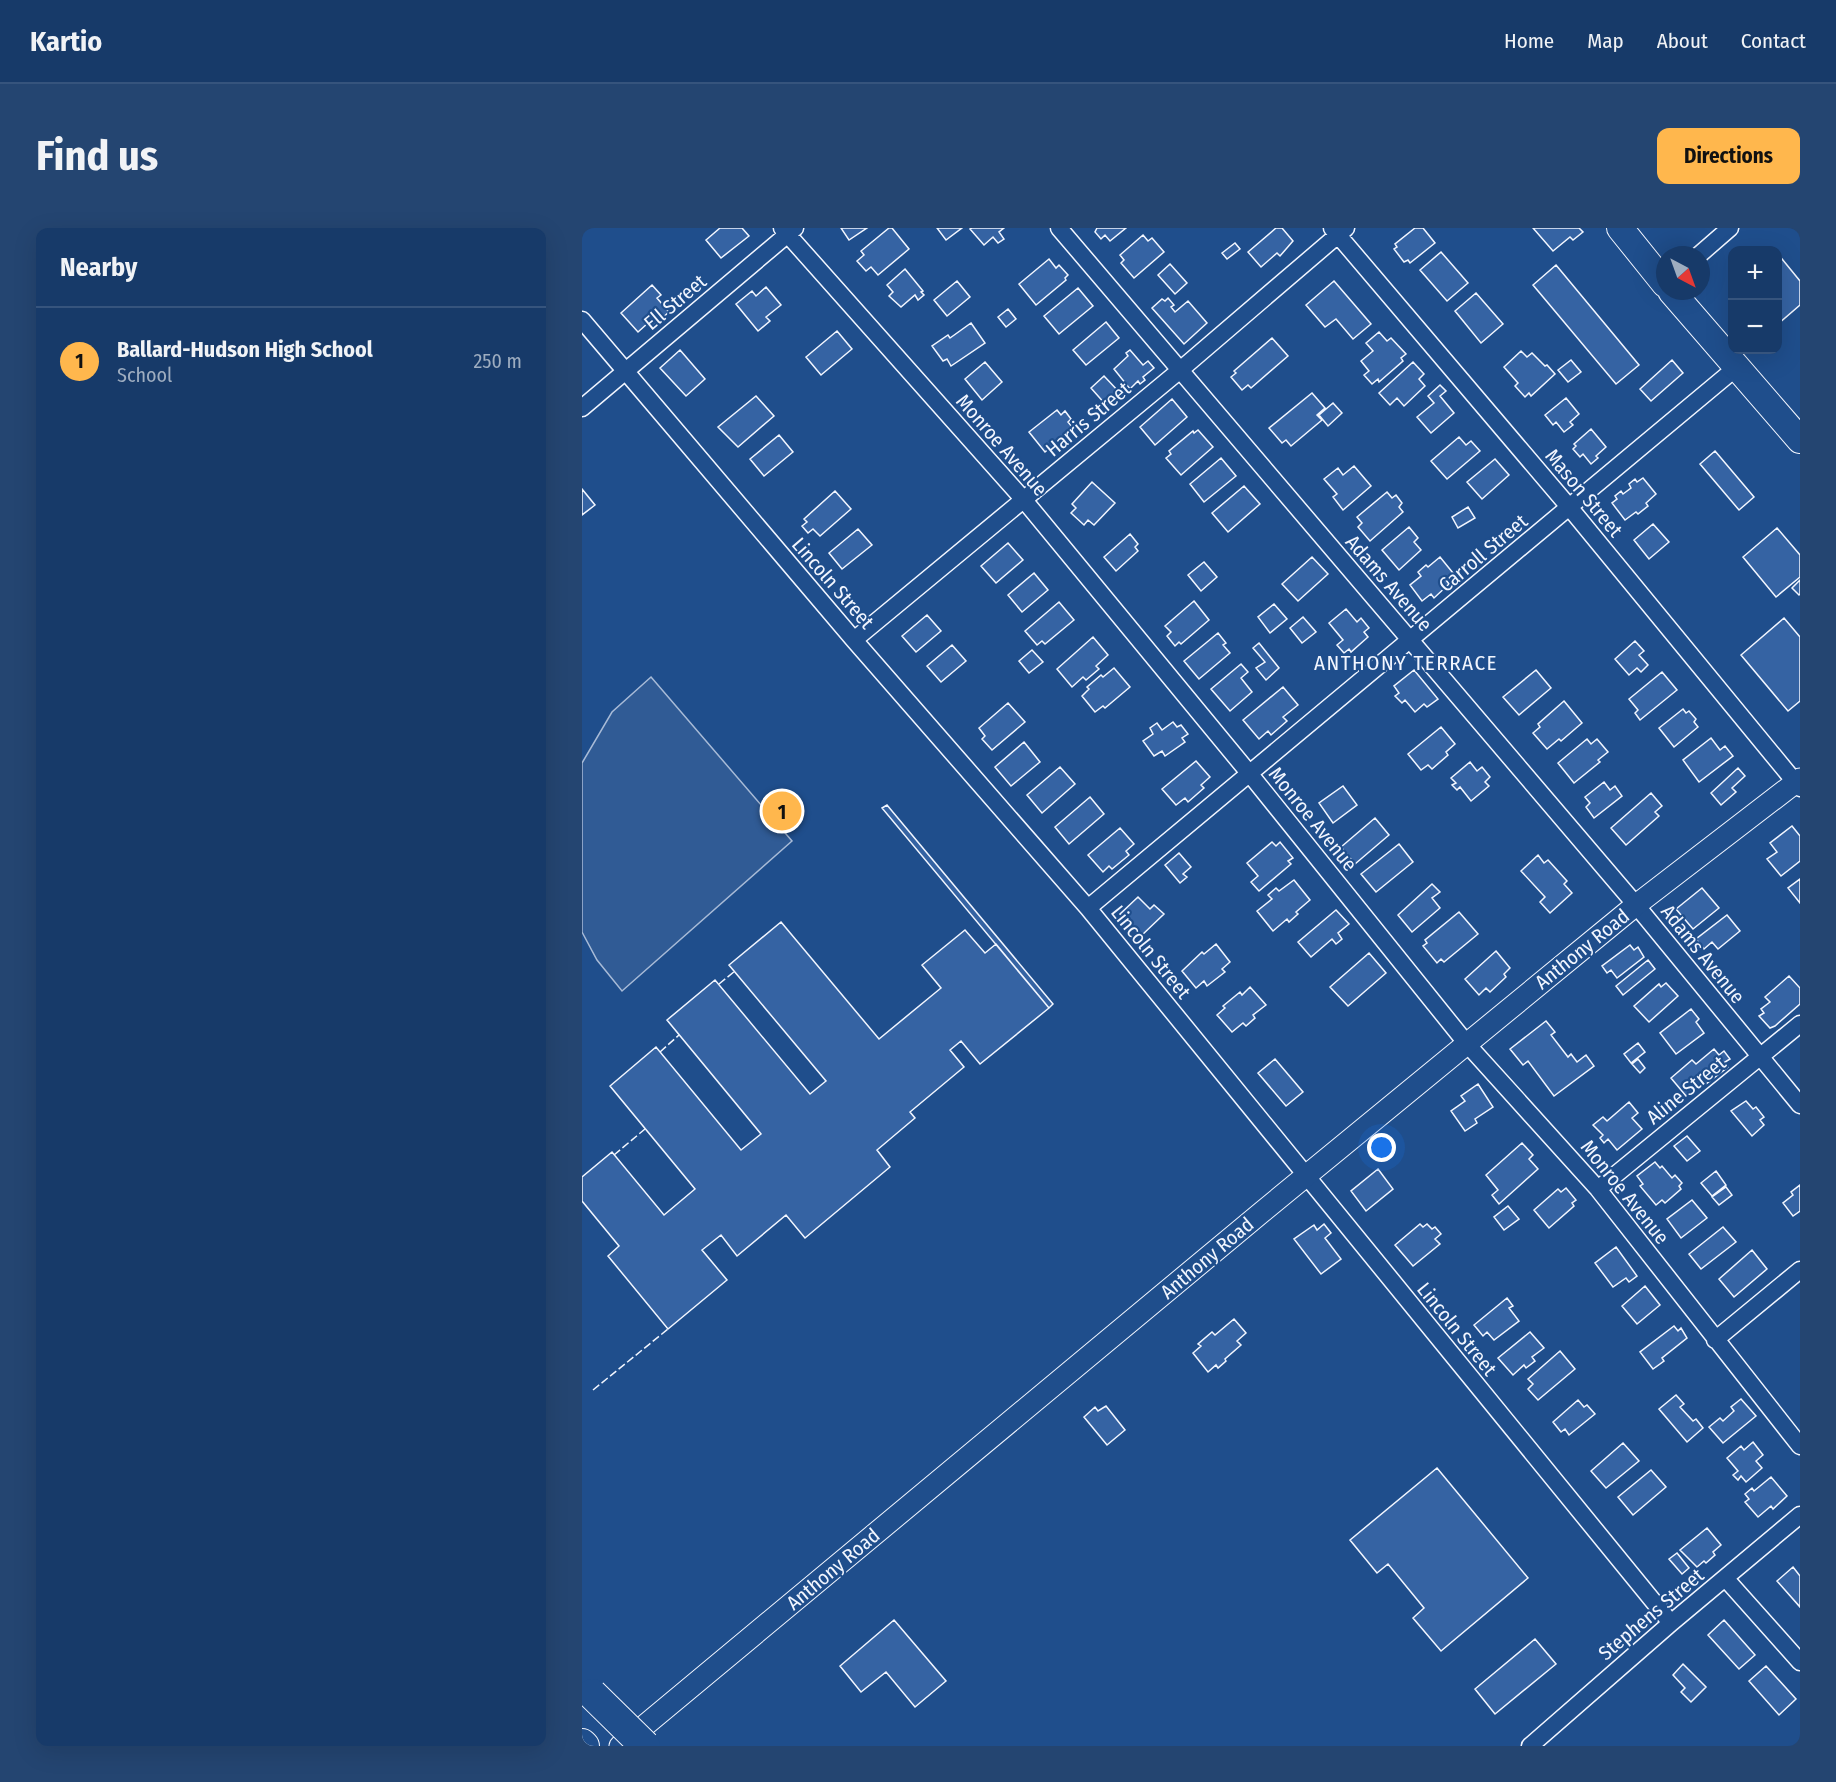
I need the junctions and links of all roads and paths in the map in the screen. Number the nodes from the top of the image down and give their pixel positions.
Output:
1 (1059, 228) edge
2 (1620, 228) edge
3 (1730, 228) edge
4 (788, 230) edge
5 (1339, 230) edge
6 (1709, 246) edge
7 (1656, 273) edge
8 (1679, 300) edge
9 (582, 320) edge
10 (1737, 367) junction
11 (1179, 371) junction
12 (624, 372) junction
13 (582, 408) edge
14 (1800, 440) edge
15 (1023, 500) junction
16 (1570, 508) junction
17 (854, 639) junction
18 (1411, 640) junction
19 (1249, 773) junction
20 (1798, 784) edge
21 (1636, 905) junction
22 (1089, 908) junction
23 (1800, 1024) edge
24 (1467, 1044) junction
25 (1760, 1057) junction
26 (1800, 1105) edge
27 (1306, 1176) junction
28 (1598, 1189) junction
29 (1800, 1270) edge
30 (1715, 1340) junction
31 (1800, 1446) edge
32 (1800, 1515) edge
33 (1726, 1579) junction
34 (1671, 1623) junction
35 (1800, 1662) edge
36 (587, 1689) edge
37 (620, 1746) edge
38 (645, 1746) edge
39 (1530, 1746) edge

1 - 11 street, Adams Avenue
2 - 7 main road
3 - 6 street
4 - 12 street, Ell Street
4 - 15 street, Monroe Avenue
5 - 11 street, Harris Street
5 - 16 street, Mason Street
8 - 10 main road
9 - 12 street, Lincoln Street
10 - 14 main road
10 - 16 street, Carroll Street
11 - 15 street, Harris Street
11 - 18 street, Adams Avenue
12 - 13 street, Ell Street
12 - 17 street, Lincoln Street
15 - 17 street, Harris Street
15 - 19 street, Monroe Avenue
16 - 18 street, Carroll Street
16 - 20 street, Mason Street
17 - 22 street, Lincoln Street
18 - 19 street, Carroll Street
18 - 21 street, Adams Avenue
19 - 22 street, Carroll Street
19 - 24 street, Monroe Avenue
20 - 21 street, Anthony Road
21 - 24 street, Anthony Road
21 - 25 street, Adams Avenue
22 - 27 street, Lincoln Street
23 - 25 street, Aline Street
24 - 27 street, Anthony Road
24 - 28 street, Monroe Avenue
25 - 26 street, Adams Avenue
25 - 28 street, Aline Street
27 - 34 street, Lincoln Street
27 - 37 street, Anthony Road
28 - 30 street, Monroe Avenue
29 - 30 street
30 - 31 street, Monroe Avenue
32 - 33 street, Stephens Street
33 - 34 street, Stephens Street
33 - 35 street
34 - 39 street, Stephens Street
36 - 38 highway, bridge

